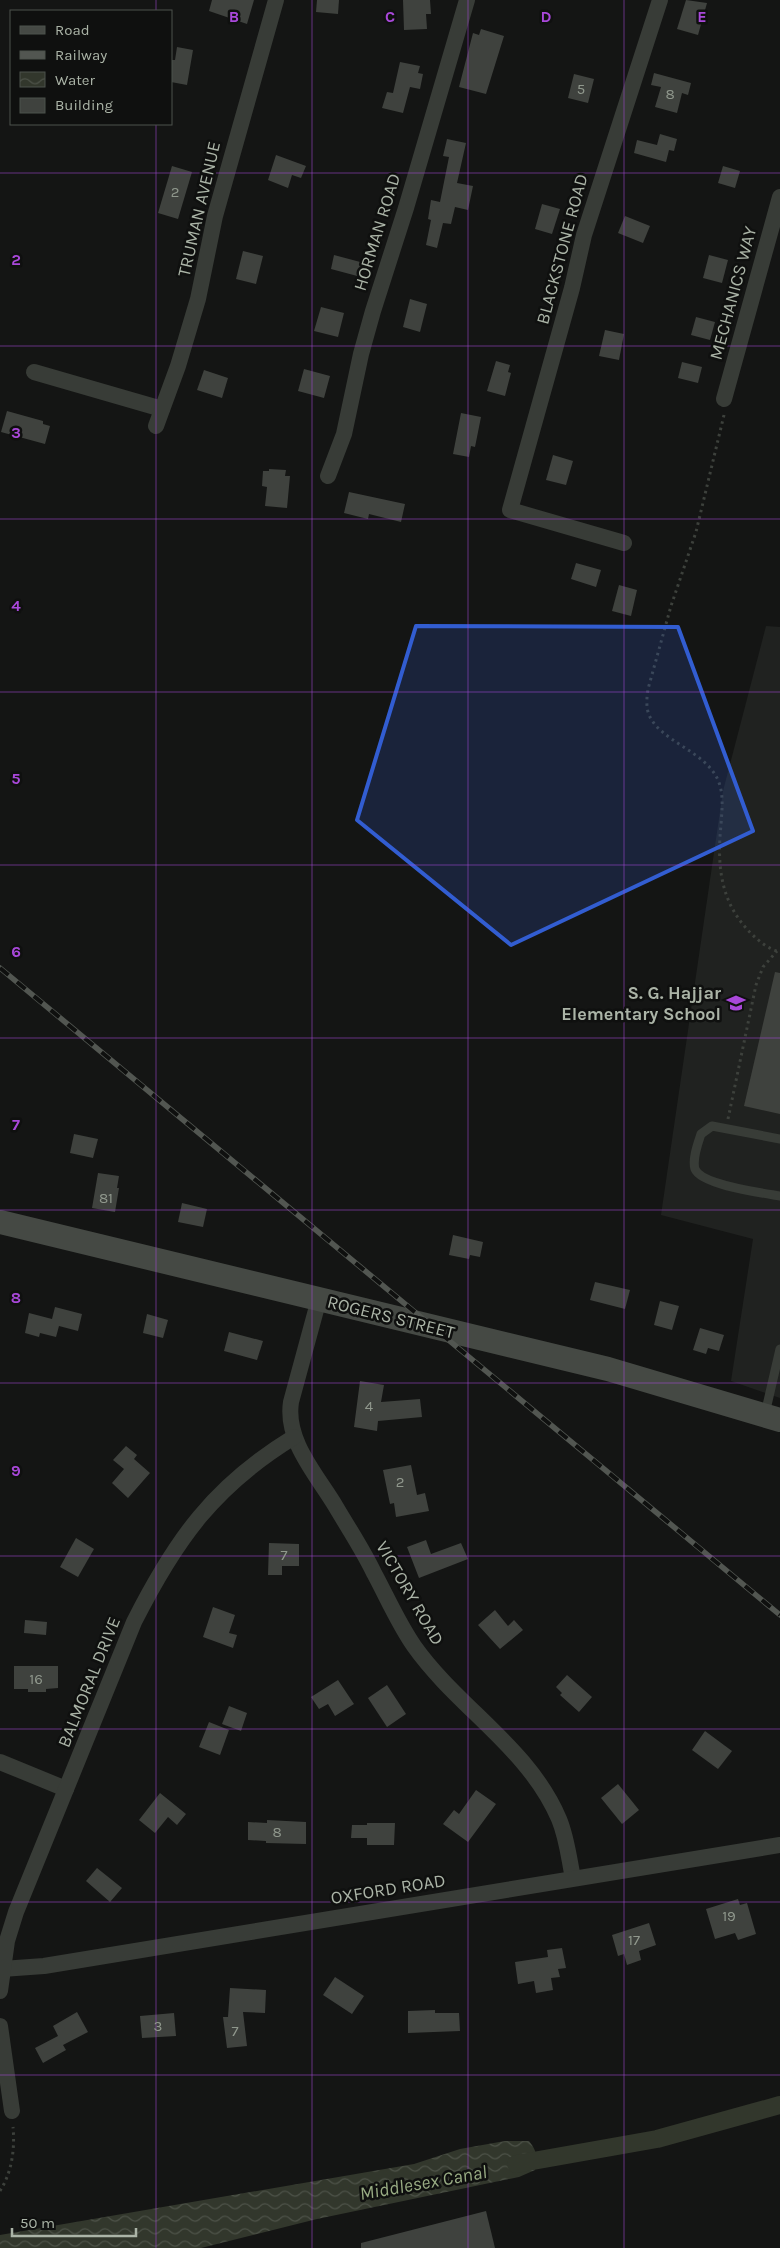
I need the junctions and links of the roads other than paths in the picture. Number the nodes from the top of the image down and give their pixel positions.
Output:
1 (276, 0) edge
2 (468, 0) edge
3 (660, 0) edge
4 (780, 197) edge
5 (34, 372) dead end
6 (724, 399) road end
7 (162, 409) junction
8 (156, 426) dead end
9 (328, 476) dead end
10 (624, 543) dead end
11 (780, 1139) edge
12 (780, 1196) edge
13 (0, 1222) edge
14 (319, 1299) junction
15 (780, 1349) edge
16 (772, 1417) edge
17 (294, 1437) junction
18 (0, 1762) edge
19 (66, 1789) junction
20 (780, 1846) edge
21 (573, 1878) junction
22 (2, 1969) junction
23 (0, 1991) edge
24 (0, 2026) edge
25 (12, 2111) road end

1 - 7 street, TRUMAN AVENUE
2 - 9 street, HORMAN ROAD
3 - 10 street, BLACKSTONE ROAD
4 - 6 street, MECHANICS WAY
5 - 7 street
7 - 8 street, TRUMAN AVENUE
11 - 12 lane
13 - 14 main road, ROGERS STREET
14 - 16 main road, ROGERS STREET
14 - 17 street, VICTORY ROAD
15 - 16 lane
17 - 19 street, BALMORAL DRIVE
17 - 21 street, VICTORY ROAD
18 - 19 street
19 - 22 street, BALMORAL DRIVE
20 - 21 street, OXFORD ROAD
21 - 22 street, OXFORD ROAD
22 - 23 street, BALMORAL DRIVE
24 - 25 street

